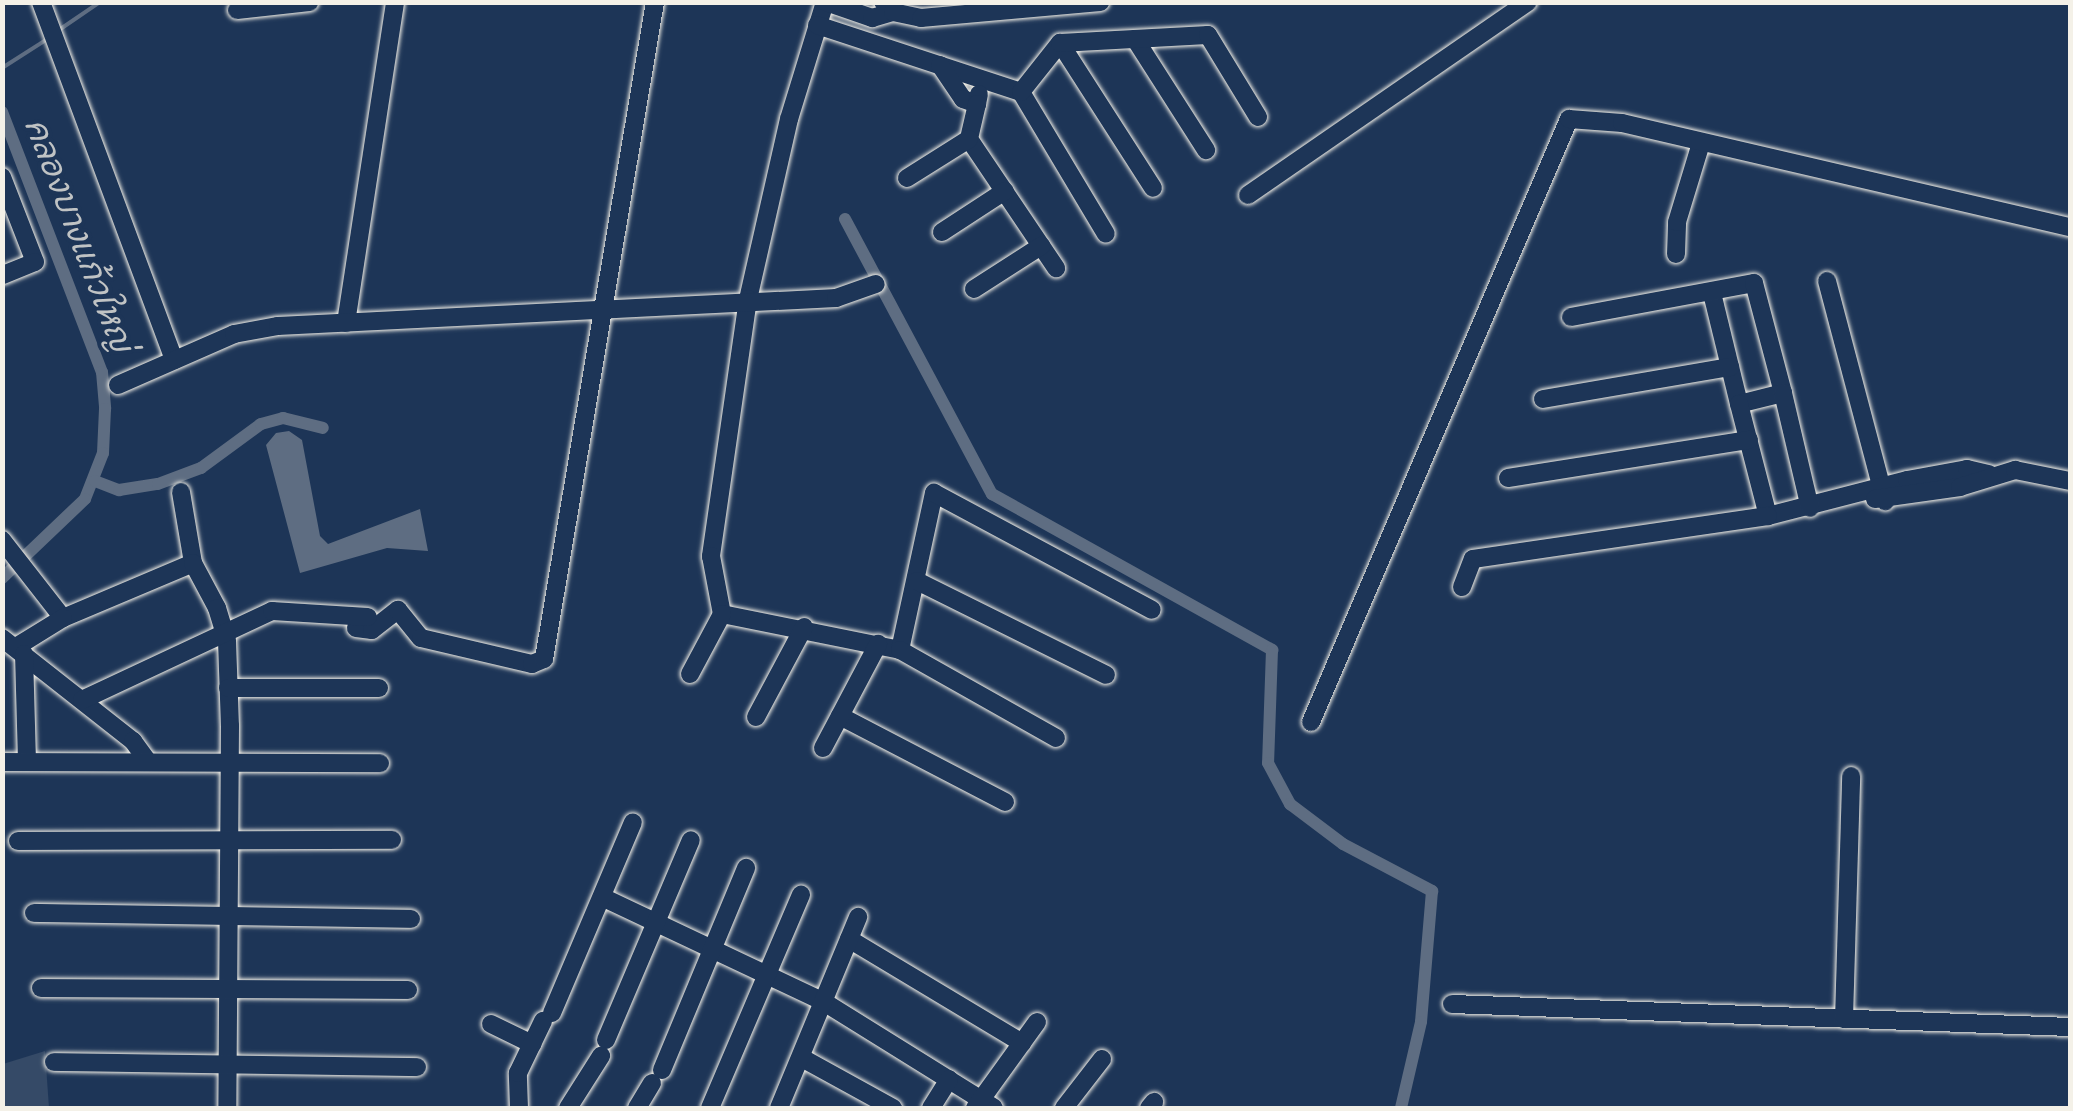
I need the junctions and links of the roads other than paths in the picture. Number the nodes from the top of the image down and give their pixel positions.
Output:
1 (41, 2) edge
2 (310, 2) edge
3 (395, 2) edge
4 (655, 2) edge
5 (826, 2) edge
6 (1100, 2) edge
7 (1528, 2) edge
8 (888, 7) edge
9 (1034, 7) edge
10 (955, 9) edge
11 (237, 10) dead end
12 (817, 24) junction
13 (1136, 38) junction
14 (1060, 43) junction
15 (940, 65) junction
16 (965, 73) junction
17 (1021, 92) junction
18 (977, 104) junction
19 (1258, 117) dead end
20 (970, 139) junction
21 (1701, 143) junction
22 (1206, 150) dead end
23 (907, 178) dead end
24 (1154, 188) dead end
25 (5, 189) edge
26 (1005, 191) junction
27 (1248, 196) dead end
28 (2070, 227) edge
29 (942, 232) dead end
30 (1106, 234) dead end
31 (1042, 246) junction
32 (1676, 254) dead end
33 (1056, 268) dead end
34 (2, 275) edge
35 (1827, 281) dead end
36 (876, 284) dead end
37 (974, 289) dead end
38 (1712, 293) junction
39 (748, 299) junction
40 (604, 310) junction
41 (1571, 317) dead end
42 (346, 322) junction
43 (174, 360) junction
44 (1730, 368) junction
45 (118, 385) dead end
46 (1784, 393) junction
47 (1543, 399) dead end
48 (1739, 404) junction
49 (1749, 440) junction
50 (1508, 478) dead end
51 (2070, 481) edge
52 (180, 492) dead end
53 (1883, 493) junction
54 (1810, 508) junction
55 (1768, 516) junction
56 (2, 540) edge
57 (193, 563) junction
58 (917, 581) junction
59 (1462, 587) dead end
60 (1152, 610) dead end
61 (722, 614) junction
62 (64, 618) junction
63 (804, 627) junction
64 (224, 631) junction
65 (878, 644) junction
66 (14, 646) edge
67 (900, 650) junction
68 (690, 674) dead end
69 (1106, 675) dead end
70 (228, 688) junction
71 (379, 688) dead end
72 (82, 700) junction
73 (840, 716) junction
74 (756, 717) dead end
75 (1311, 722) dead end
76 (1056, 738) dead end
77 (823, 748) dead end
78 (3, 762) edge
79 (27, 762) junction
80 (148, 762) junction
81 (230, 762) junction
82 (380, 763) dead end
83 (1851, 776) dead end
84 (1005, 802) dead end
85 (633, 822) dead end
86 (18, 840) dead end
87 (228, 840) junction
88 (392, 840) dead end
89 (691, 840) dead end
90 (746, 868) dead end
91 (801, 895) dead end
92 (602, 897) junction
93 (34, 912) dead end
94 (227, 916) junction
95 (858, 917) dead end
96 (411, 919) dead end
97 (656, 921) junction
98 (850, 939) junction
99 (714, 947) junction
100 (768, 974) junction
101 (41, 988) dead end
102 (226, 989) junction
103 (408, 990) dead end
104 (824, 1002) junction
105 (1452, 1004) dead end
106 (1844, 1019) junction
107 (1037, 1022) dead end
108 (491, 1024) dead end
109 (2070, 1027) edge
110 (1022, 1043) junction
111 (532, 1044) junction
112 (802, 1058) junction
113 (1102, 1060) dead end
114 (54, 1062) dead end
115 (226, 1064) junction
116 (417, 1068) dead end
117 (949, 1080) junction
118 (983, 1106) edge
119 (227, 1108) edge
120 (520, 1108) edge
121 (568, 1108) edge
122 (636, 1108) edge
123 (710, 1108) edge
124 (779, 1108) edge
125 (893, 1108) edge
126 (931, 1108) edge
127 (1064, 1108) edge

1 - 43 street
2 - 11 street
3 - 42 street
4 - 40 street
5 - 8 street
5 - 12 street
6 - 9 street
7 - 27 street
8 - 10 street
9 - 10 street
12 - 15 street
12 - 39 street
13 - 14 street
13 - 19 street
13 - 22 street
14 - 17 street
14 - 24 street
15 - 16 street
15 - 18 street
16 - 17 street
16 - 18 street
17 - 30 street
18 - 20 street
20 - 23 street
20 - 26 street
21 - 28 street
21 - 32 street
21 - 75 street
25 - 34 street
26 - 29 street
26 - 31 street
31 - 33 street
31 - 37 street
35 - 53 street
36 - 39 street
38 - 41 street
38 - 44 street
38 - 46 street
39 - 40 street
39 - 61 street
40 - 42 street
40 - 64 street
42 - 43 street
43 - 45 street
44 - 47 street
44 - 48 street
46 - 48 street
46 - 54 street
48 - 49 street
49 - 50 street
49 - 55 street
51 - 53 street
52 - 57 street
53 - 54 street
54 - 55 street
55 - 59 street
56 - 62 street
57 - 62 street
57 - 64 street
58 - 60 street
58 - 67 street
58 - 69 street
61 - 63 street
61 - 68 street
62 - 66 street
63 - 65 street
63 - 74 street
64 - 70 street
64 - 72 street
65 - 67 street
65 - 73 street
66 - 72 street
66 - 79 street
67 - 76 street
70 - 71 street
70 - 81 street
72 - 80 street
73 - 77 street
73 - 84 street
78 - 79 street
79 - 80 street
80 - 81 street
81 - 82 street
81 - 87 street
83 - 106 street
85 - 92 street
86 - 87 street
87 - 88 street
87 - 94 street
89 - 97 street
90 - 99 street
91 - 100 street
92 - 97 street
92 - 111 street
93 - 94 street
94 - 96 street
94 - 102 street
95 - 98 street
97 - 99 street
97 - 121 street
98 - 104 street
98 - 110 street
99 - 100 street
99 - 122 street
100 - 104 street
100 - 123 street
101 - 102 street
102 - 103 street
102 - 115 street
104 - 112 street
104 - 117 street
105 - 106 street
106 - 109 street
107 - 110 street
108 - 111 street
110 - 118 street
111 - 120 street
112 - 124 street
112 - 125 street
113 - 127 street
114 - 115 street
115 - 116 street
115 - 119 street
117 - 118 street
117 - 126 street

